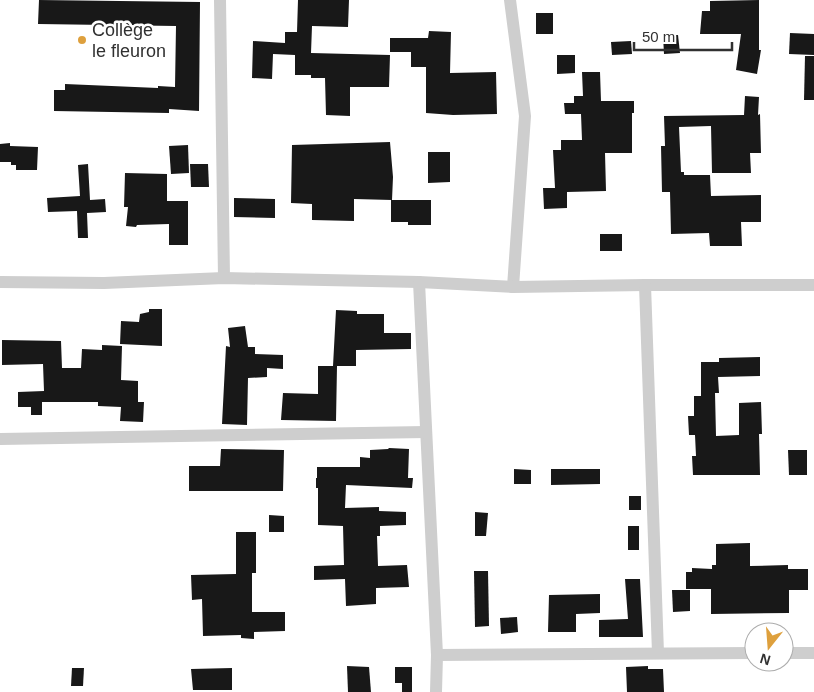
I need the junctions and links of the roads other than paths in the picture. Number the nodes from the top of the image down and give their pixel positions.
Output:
1 (220, 0) edge
2 (510, 0) edge
3 (224, 278) junction
4 (0, 282) edge
5 (419, 282) junction
6 (645, 285) junction
7 (814, 285) edge
8 (513, 288) junction
9 (426, 432) junction
10 (0, 439) edge
11 (658, 653) junction
12 (744, 653) edge
13 (794, 653) edge
14 (814, 653) edge
15 (437, 655) junction
16 (436, 692) edge

1 - 3 street
2 - 8 street
3 - 4 street
3 - 5 street
5 - 8 street
5 - 9 street
6 - 7 street
6 - 8 street
6 - 11 street
9 - 10 street
9 - 15 street
11 - 12 street
11 - 15 street
13 - 14 street
15 - 16 street

